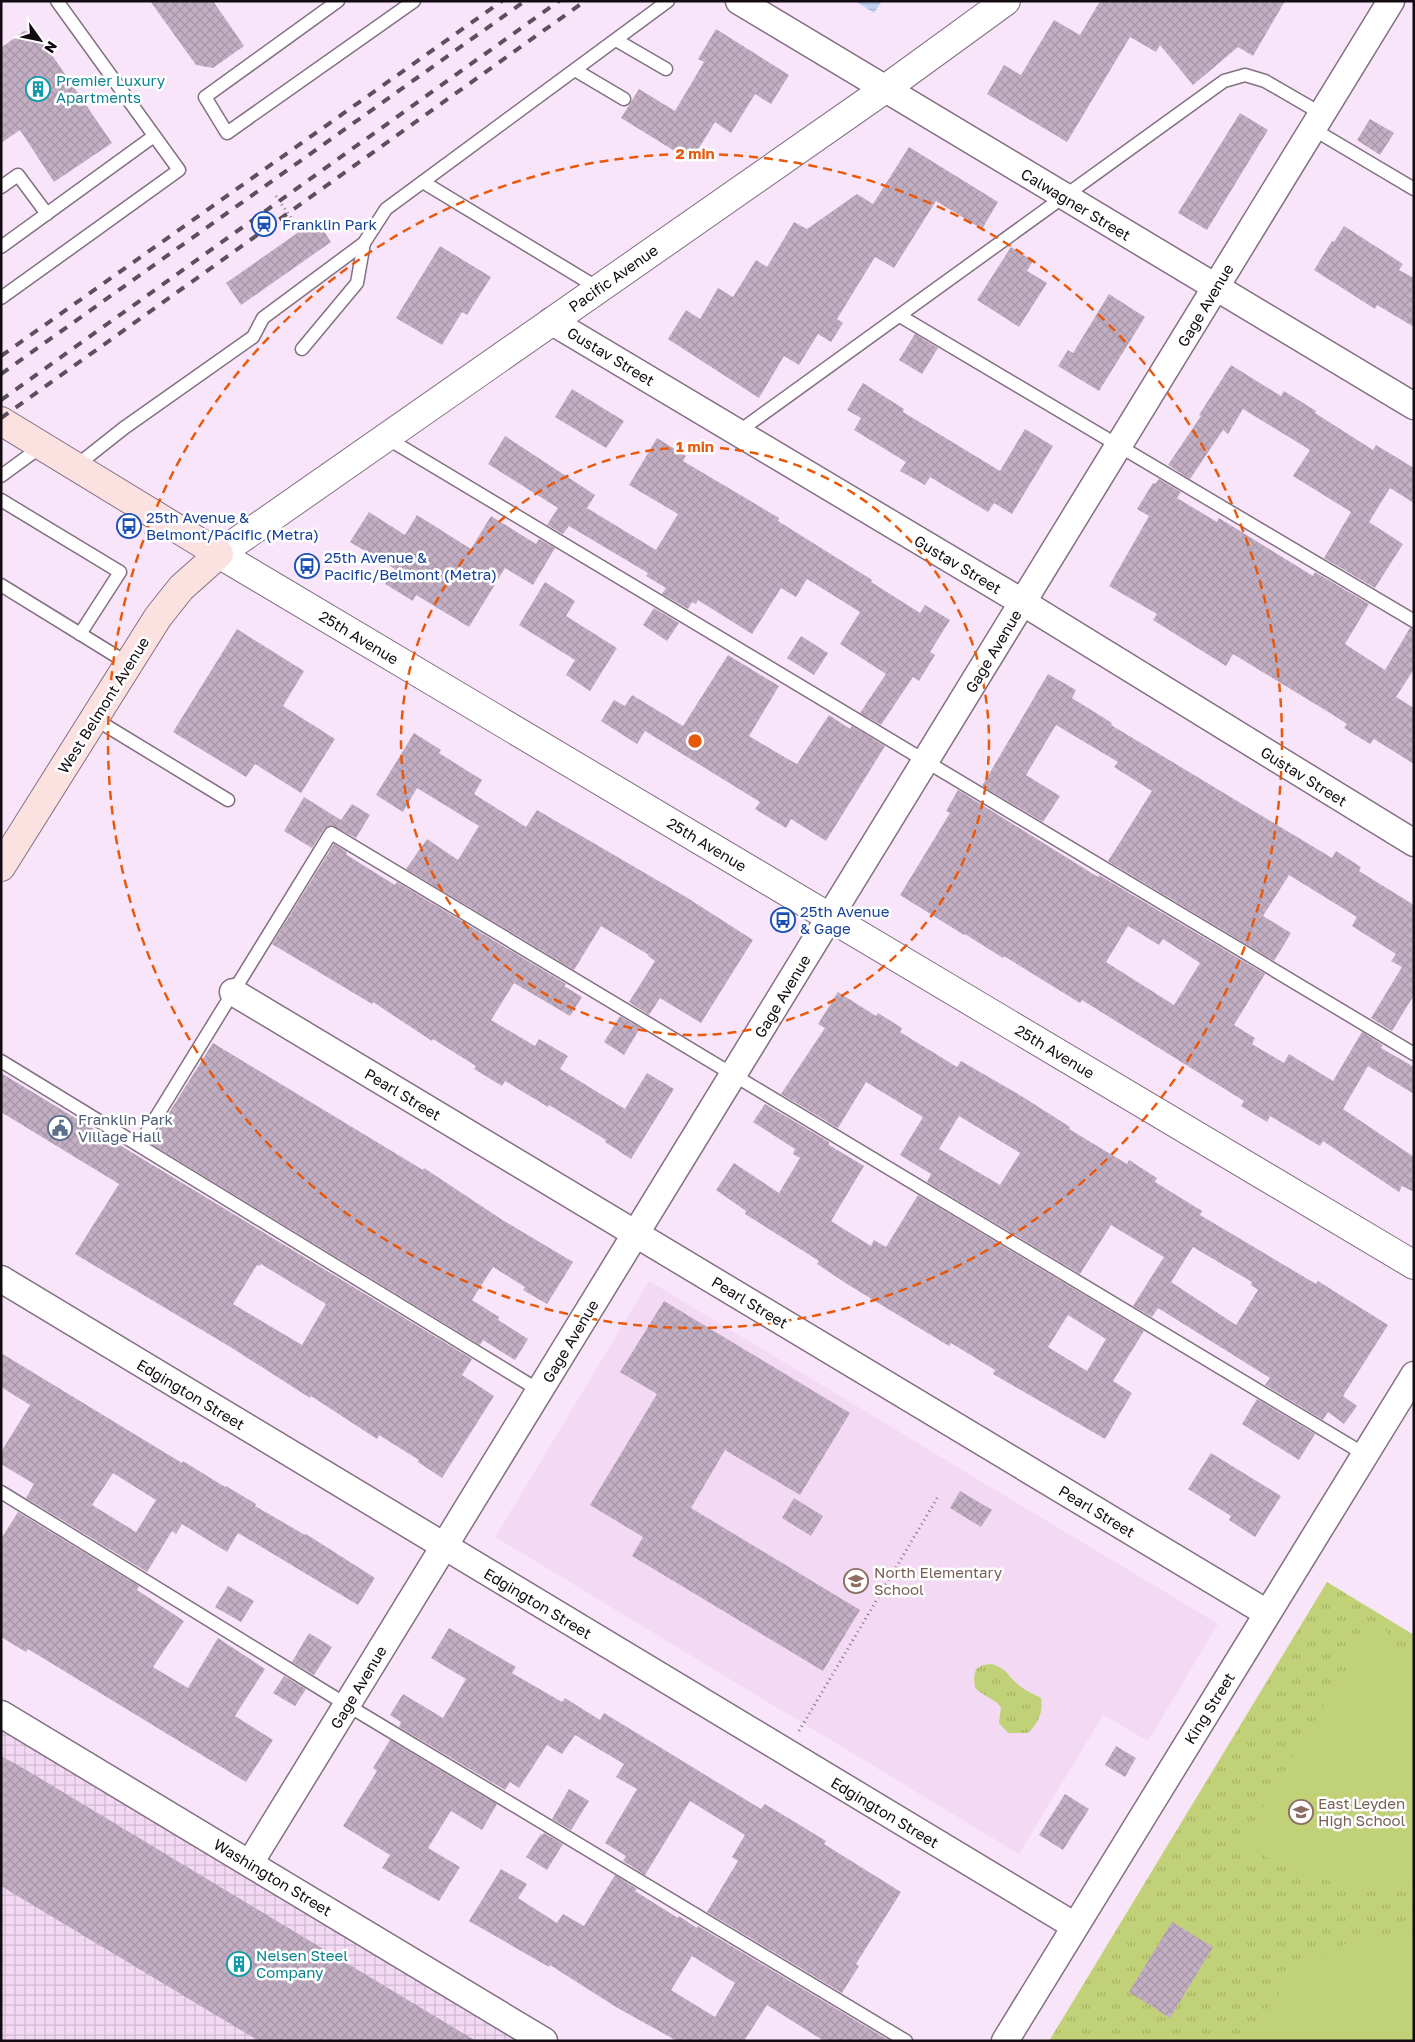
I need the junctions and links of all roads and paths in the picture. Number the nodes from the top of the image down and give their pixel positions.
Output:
1 (57, 1) edge
2 (338, 1) edge
3 (414, 1) edge
4 (668, 1) edge
5 (739, 1) edge
6 (1006, 1) edge
7 (1391, 1) edge
8 (616, 40) junction
9 (666, 69) dead end
10 (575, 70) junction
11 (885, 90) junction
12 (624, 100) dead end
13 (1317, 122) junction
14 (154, 136) junction
15 (423, 182) junction
16 (1, 187) edge
17 (1414, 189) edge
18 (276, 196) dead end
19 (1064, 198) junction
20 (47, 214) junction
21 (291, 218) dead end
22 (364, 243) junction
23 (1, 248) edge
24 (1216, 287) junction
25 (598, 288) junction
26 (1, 298) edge
27 (900, 316) junction
28 (551, 320) junction
29 (302, 349) dead end
30 (1414, 406) edge
31 (1, 421) edge
32 (738, 432) junction
33 (385, 437) junction
34 (42, 446) junction
35 (1119, 446) junction
36 (76, 466) junction
37 (1, 476) edge
38 (1, 500) edge
39 (218, 554) junction
40 (1, 586) edge
41 (1022, 602) junction
42 (1414, 621) edge
43 (80, 634) junction
44 (129, 664) junction
45 (94, 719) junction
46 (925, 761) junction
47 (228, 800) dead end
48 (1414, 844) edge
49 (1, 867) edge
50 (830, 917) junction
51 (233, 992) junction
52 (1414, 1054) edge
53 (1, 1061) edge
54 (734, 1075) junction
55 (139, 1145) junction
56 (636, 1233) junction
57 (1414, 1265) edge
58 (1, 1279) edge
59 (1414, 1375) edge
60 (540, 1391) junction
61 (1364, 1454) junction
62 (1, 1492) edge
63 (939, 1495) dead end
64 (445, 1546) junction
65 (1267, 1613) junction
66 (347, 1705) junction
67 (1, 1714) edge
68 (786, 1752) junction
69 (250, 1863) junction
70 (1075, 1926) junction
71 (544, 2041) edge
72 (906, 2041) edge
73 (1005, 2041) edge

1 - 14 lane
2 - 3 lane
4 - 8 lane
5 - 11 street, Calwagner Street
6 - 11 street, Pacific Avenue
7 - 13 street, Gage Avenue
8 - 9 lane
8 - 10 lane
10 - 12 lane
10 - 15 lane
11 - 19 street, Calwagner Street
11 - 25 street, Pacific Avenue
13 - 17 lane
13 - 19 lane
13 - 24 street, Gage Avenue
14 - 20 lane
14 - 26 lane
15 - 22 lane
15 - 25 lane
16 - 20 lane
18 - 21 path
19 - 24 street, Calwagner Street
19 - 27 lane
20 - 23 lane
22 - 29 lane
22 - 36 lane
24 - 30 street, Calwagner Street
24 - 35 street, Gage Avenue
25 - 28 street, Pacific Avenue
27 - 32 lane
27 - 35 lane
28 - 32 street, Gustav Street
28 - 33 street, Pacific Avenue
31 - 34 main road, 25th Avenue
32 - 41 street, Gustav Street
33 - 39 street, Pacific Avenue
33 - 46 lane
34 - 36 main road, 25th Avenue
34 - 37 lane
35 - 41 street, Gage Avenue
35 - 42 lane
36 - 39 main road, 25th Avenue
38 - 43 lane
39 - 44 main road, West Belmont Avenue
39 - 50 street, 25th Avenue
40 - 43 lane
41 - 46 street, Gage Avenue
41 - 48 street, Gustav Street
43 - 44 lane
44 - 45 main road, West Belmont Avenue
45 - 47 lane
45 - 49 main road, West Belmont Avenue
46 - 50 street, Gage Avenue
46 - 52 lane
50 - 54 street, Gage Avenue
50 - 57 street, 25th Avenue
51 - 54 lane
51 - 55 lane
51 - 56 street, Pearl Street
53 - 55 lane
54 - 56 street, Gage Avenue
54 - 61 lane
55 - 60 lane
56 - 60 street, Gage Avenue
56 - 65 street, Pearl Street
58 - 64 street, Edgington Street
59 - 61 street, King Street
60 - 64 street, Gage Avenue
61 - 65 street, King Street
62 - 66 lane
63 - 68 path
64 - 66 street, Gage Avenue
64 - 68 street, Edgington Street
65 - 70 street, King Street
66 - 69 street, Gage Avenue
66 - 72 lane
67 - 69 street, Washington Street
68 - 70 street, Edgington Street
69 - 71 street, Washington Street
70 - 73 street, King Street

